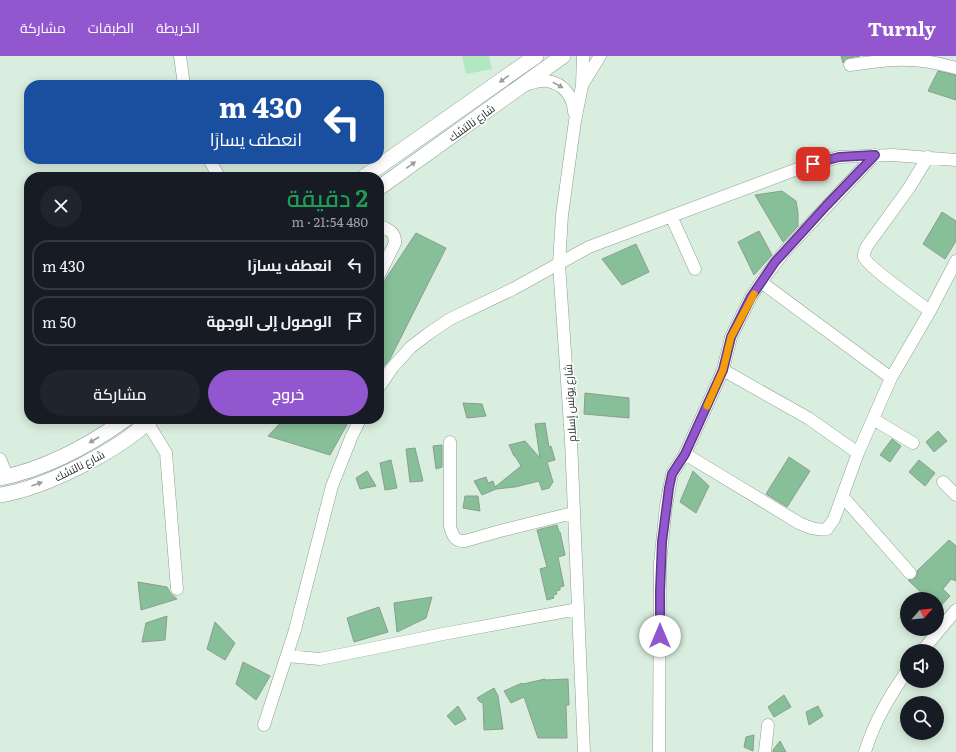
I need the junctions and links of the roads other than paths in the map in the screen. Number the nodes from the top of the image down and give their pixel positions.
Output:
1 (180, 56) edge
2 (536, 56) edge
3 (563, 56) edge
4 (583, 56) edge
5 (600, 56) edge
6 (850, 65) dead end
7 (956, 68) edge
8 (183, 80) edge
9 (521, 86) junction
10 (582, 86) junction
11 (574, 121) junction
12 (875, 155) junction
13 (928, 157) junction
14 (956, 160) edge
15 (384, 163) edge
16 (382, 164) edge
17 (371, 172) edge
18 (384, 184) edge
19 (672, 216) junction
20 (384, 228) edge
21 (956, 261) edge
22 (559, 264) junction
23 (384, 265) edge
24 (695, 269) dead end
25 (761, 282) junction
26 (930, 310) junction
27 (723, 370) junction
28 (891, 378) junction
29 (384, 380) edge
30 (873, 419) junction
31 (119, 424) edge
32 (145, 424) edge
33 (151, 424) edge
34 (358, 424) edge
35 (450, 442) dead end
36 (913, 443) dead end
37 (858, 453) junction
38 (685, 454) junction
39 (0, 460) edge
40 (3, 477) edge
41 (943, 482) dead end
42 (0, 495) edge
43 (956, 495) edge
44 (843, 497) junction
45 (574, 513) junction
46 (910, 573) dead end
47 (177, 589) dead end
48 (578, 610) junction
49 (956, 610) edge
50 (928, 644) edge
51 (287, 656) junction
52 (900, 682) edge
53 (264, 725) dead end
54 (768, 725) dead end
55 (584, 752) edge
56 (659, 752) edge
57 (765, 752) edge
58 (865, 752) edge

1 - 8 street
2 -> 15 main road, شارع نالتشك
3 - 9 main road, شارع نالتشك
4 - 10 street, شارع يونس إسلام
5 - 10 street
6 - 7 street
9 -> 11 street
18 -> 9 main road, شارع نالتشك
10 - 11 street, شارع يونس إسلام
11 - 22 street, شارع يونس إسلام
12 - 13 street
12 - 19 street
12 - 25 street
13 - 14 street
13 - 26 street
16 -> 17 main road, شارع نالتشك
19 - 22 street
19 - 24 street
20 - 23 street
21 - 26 street
22 - 29 street
22 - 45 street, شارع يونس إسلام
25 - 27 street
25 - 28 street
26 - 28 street
27 - 37 street
27 - 38 street
28 - 30 street
30 - 36 street
30 - 37 street
31 -> 40 main road, شارع نالتشك
42 -> 32 main road, شارع نالتشك
33 - 47 street
34 - 51 street
35 - 45 street
37 - 44 street
38 - 44 street
38 - 56 street
39 - 40 street
41 - 43 street
44 - 46 street
45 - 48 street, شارع يونس إسلام
48 - 51 street
48 - 55 street, شارع يونس إسلام
49 - 50 street
51 - 53 street
52 - 58 street
54 - 57 street

